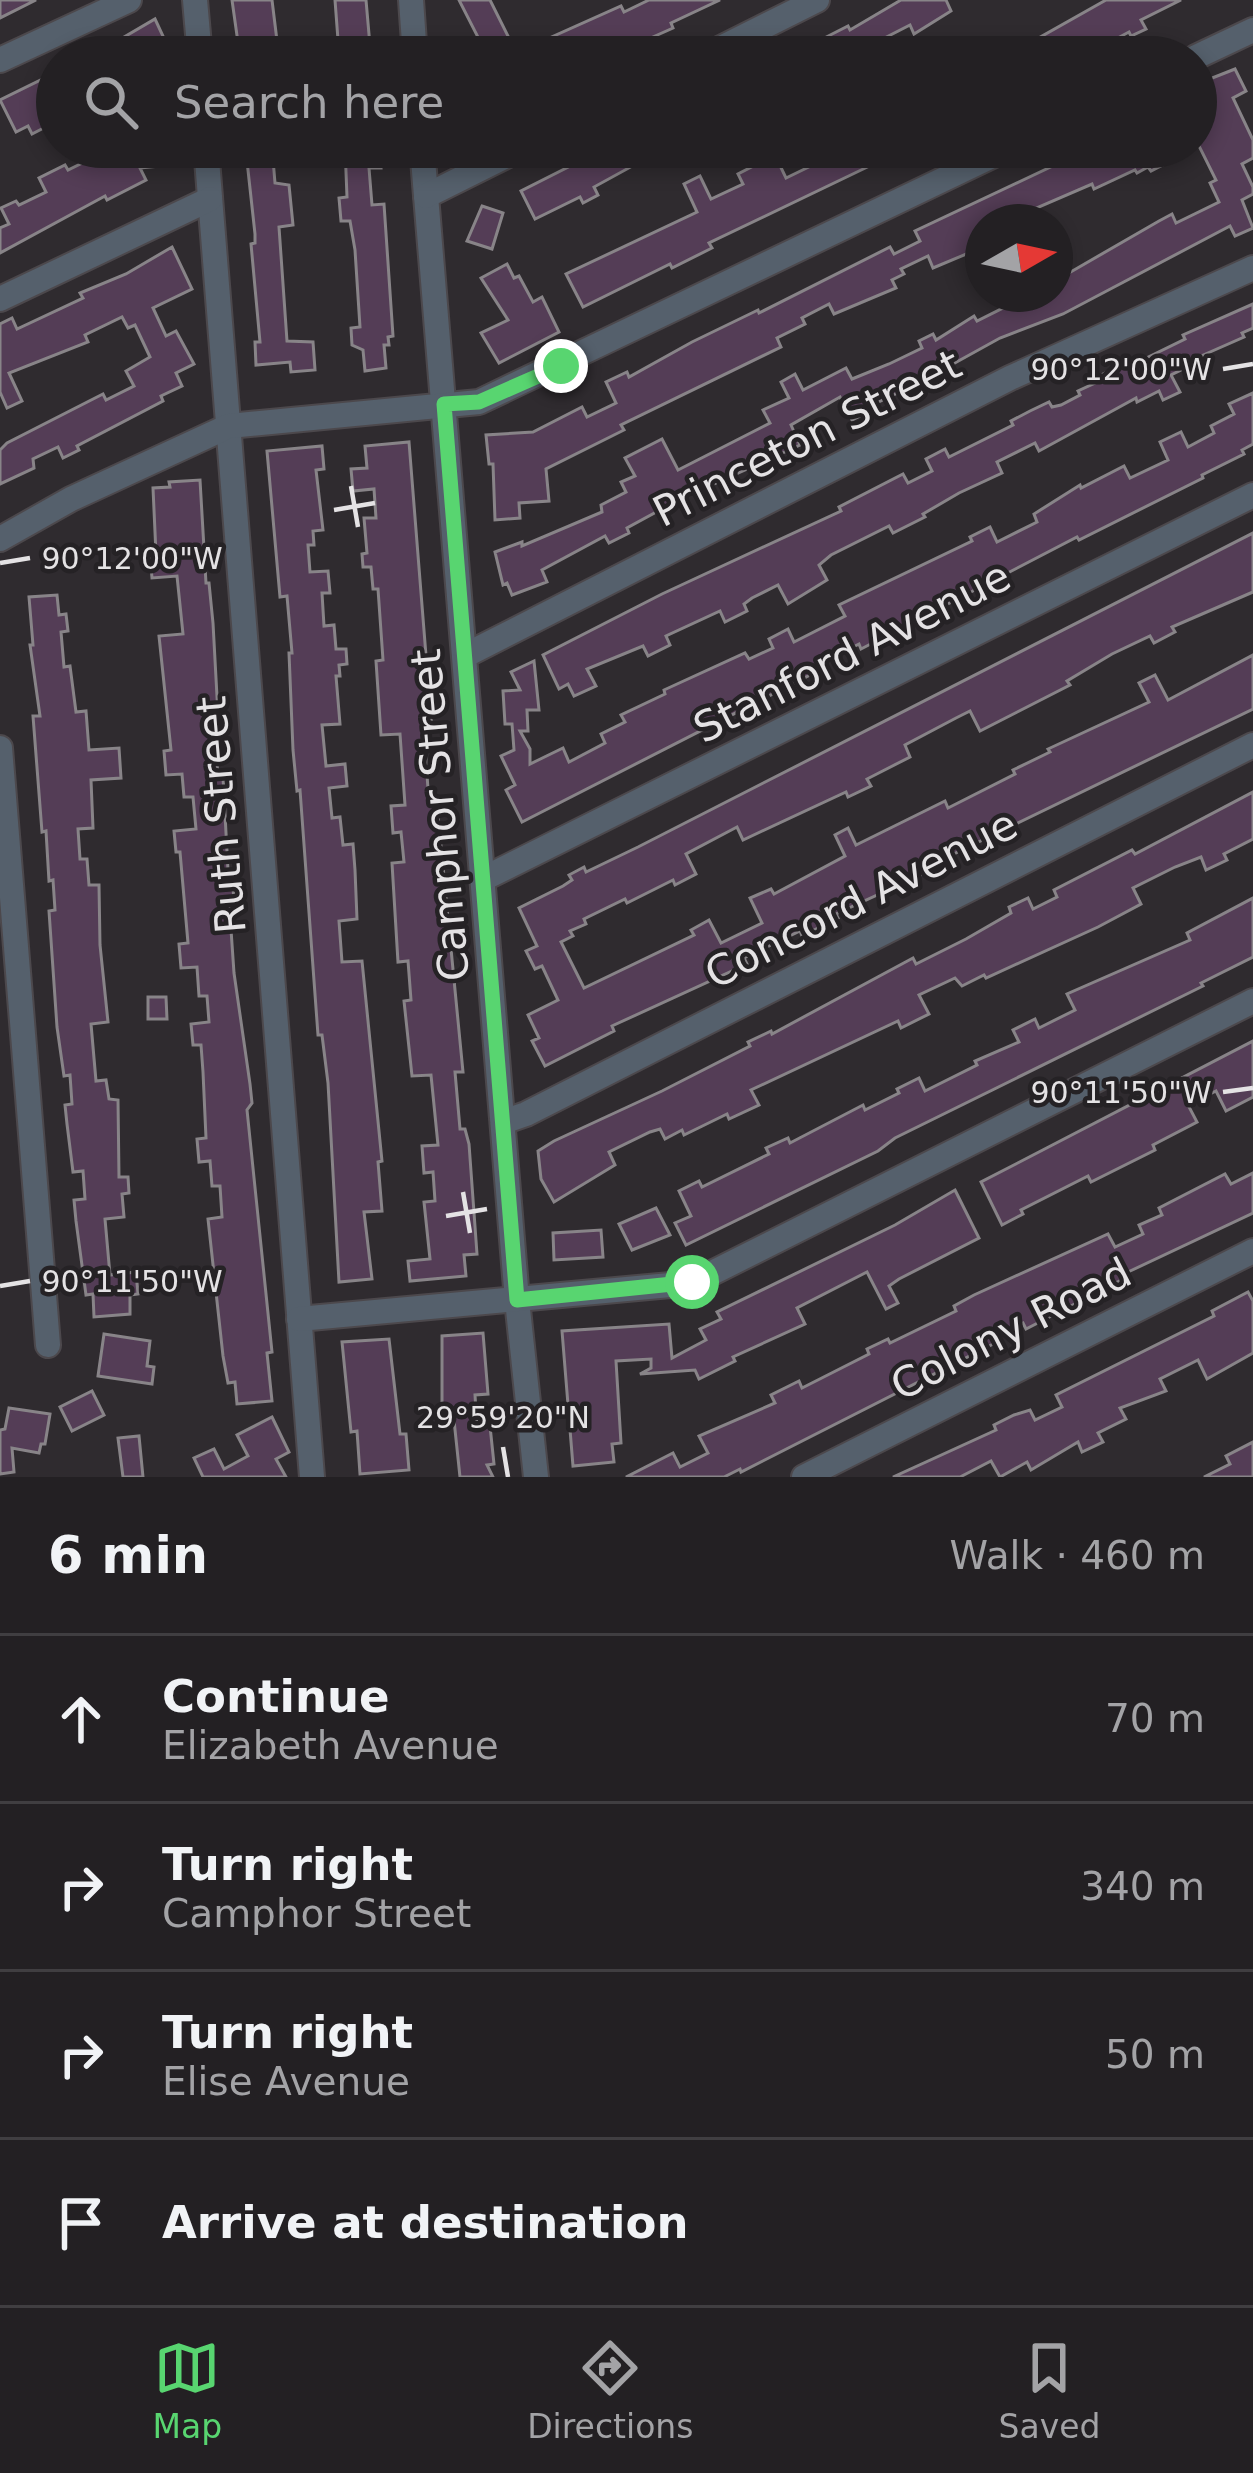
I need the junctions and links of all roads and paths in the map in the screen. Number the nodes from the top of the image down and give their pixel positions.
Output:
1 (129, 0) edge
2 (196, 0) edge
3 (411, 0) edge
4 (817, 0) edge
5 (1253, 30) edge
6 (52, 36) edge
7 (199, 36) edge
8 (414, 36) edge
9 (745, 36) edge
10 (36, 43) edge
11 (1217, 47) edge
12 (0, 60) edge
13 (208, 168) edge
14 (424, 168) edge
15 (482, 168) edge
16 (968, 168) edge
17 (426, 196) junction
18 (210, 199) junction
19 (1253, 268) edge
20 (0, 299) edge
21 (444, 404) junction
22 (229, 426) junction
23 (1253, 495) edge
24 (0, 539) edge
25 (466, 655) junction
26 (1253, 745) edge
27 (0, 748) edge
28 (485, 878) junction
29 (1253, 1001) edge
30 (503, 1122) junction
31 (1253, 1251) edge
32 (517, 1300) junction
33 (299, 1319) junction
34 (48, 1345) dead end
35 (311, 1477) edge
36 (536, 1477) edge
37 (804, 1477) edge

1 - 6 street
2 - 7 street
3 - 8 street
4 - 9 street
5 - 11 street
10 - 12 street
13 - 18 street, Ruth Street
14 - 17 street, Camphor Street
15 - 17 street
16 - 21 street
17 - 21 street, Camphor Street
18 - 20 street
18 - 22 street, Ruth Street
19 - 25 street, Princeton Street
21 - 22 street
21 - 25 street, Camphor Street
22 - 24 street
22 - 33 street, Ruth Street
23 - 28 street, Stanford Avenue
25 - 28 street, Camphor Street
26 - 30 street, Concord Avenue
27 - 34 street
28 - 30 street, Camphor Street
29 - 32 street
30 - 32 street, Camphor Street
31 - 37 street, Colony Road
32 - 33 street
32 - 36 street, Camphor Street
33 - 35 street, Ruth Street

